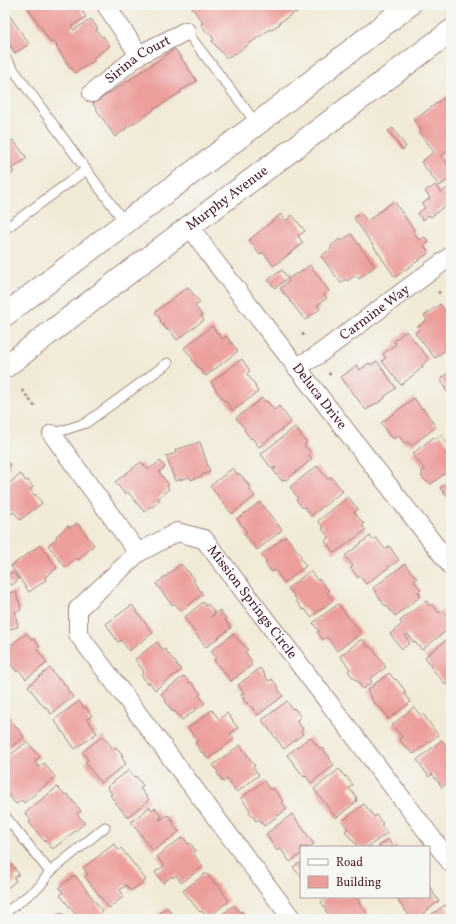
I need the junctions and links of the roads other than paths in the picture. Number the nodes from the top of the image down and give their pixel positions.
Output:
1 (106, 5) edge
2 (409, 5) edge
3 (186, 31) joint
4 (451, 31) edge
5 (140, 54) junction
6 (5, 58) edge
7 (92, 93) dead end
8 (257, 124) junction
9 (86, 170) junction
10 (124, 223) junction
11 (190, 226) junction
12 (5, 229) edge
13 (449, 262) edge
14 (5, 315) edge
15 (168, 363) dead end
16 (5, 367) edge
17 (296, 367) junction
18 (52, 434) joint
19 (138, 553) junction
20 (451, 566) edge
21 (5, 816) edge
22 (105, 827) dead end
23 (451, 863) edge
24 (50, 872) junction
25 (5, 913) edge
26 (292, 919) edge

1 - 5 street
2 - 8 main road
3 - 5 street, Sirina Court
3 - 8 lane
4 - 11 main road, Murphy Avenue
5 - 7 street, Sirina Court
6 - 9 lane
8 - 10 main road
9 - 10 lane
9 - 12 lane
10 - 14 main road
11 - 16 main road, Murphy Avenue
11 - 17 street, Deluca Drive
13 - 17 street, Carmine Way
15 - 18 lane
17 - 20 street, Deluca Drive
18 - 19 street
19 - 23 street, Mission Springs Circle
19 - 26 street, Mission Springs Circle
21 - 24 lane
22 - 24 lane
24 - 25 lane

